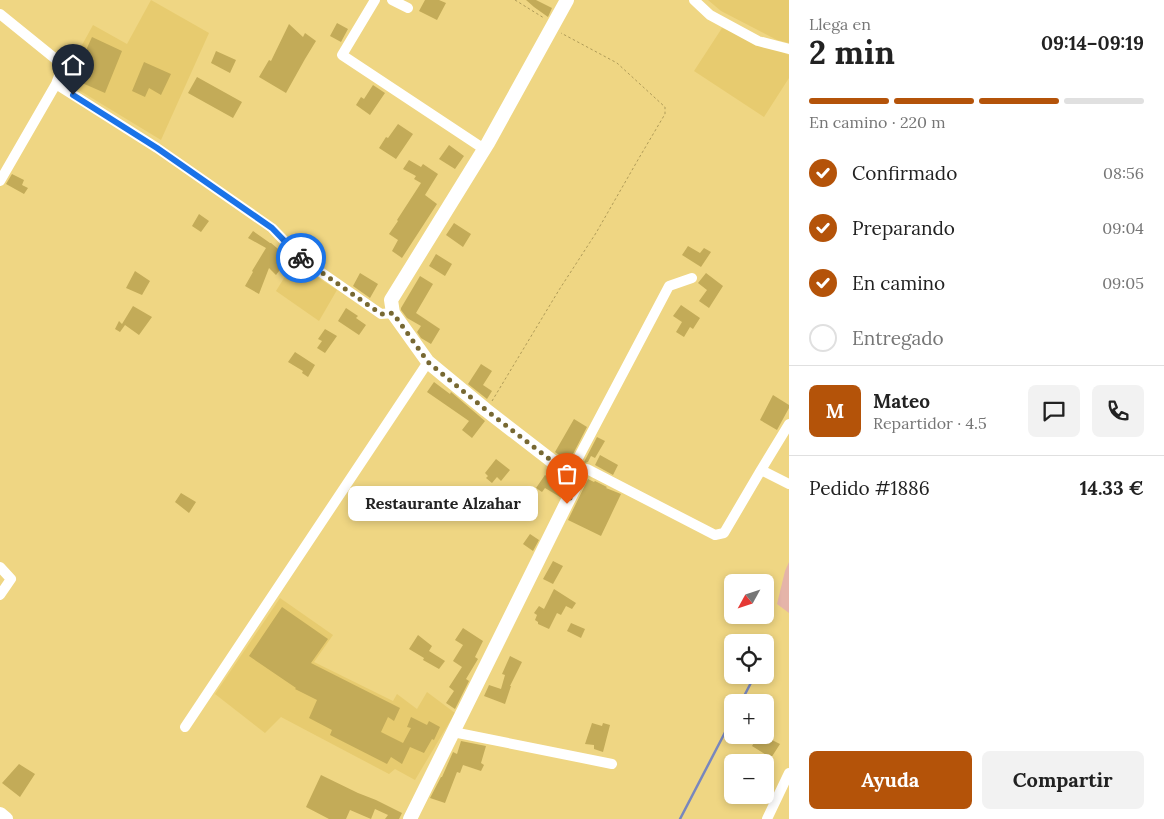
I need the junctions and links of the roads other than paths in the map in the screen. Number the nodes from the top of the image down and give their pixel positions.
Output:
1 (375, 0) edge
2 (392, 0) edge
3 (567, 0) edge
4 (694, 0) edge
5 (408, 8) dead end
6 (1, 18) edge
7 (789, 49) edge
8 (56, 84) junction
9 (484, 149) junction
10 (0, 181) edge
11 (692, 278) dead end
12 (393, 313) junction
13 (428, 362) junction
14 (789, 424) edge
15 (761, 470) junction
16 (574, 478) junction
17 (789, 484) edge
18 (0, 567) edge
19 (0, 595) edge
20 (185, 727) dead end
21 (453, 732) junction
22 (612, 764) dead end
23 (789, 772) edge
24 (0, 814) edge
25 (6, 819) edge
26 (410, 819) edge
27 (768, 819) edge

1 - 9 street
2 - 5 street
3 - 9 main road
4 - 7 street
6 - 8 street
8 - 10 street
8 - 12 street
9 - 12 main road
11 - 16 street
12 - 13 main road
13 - 16 main road
13 - 20 street
14 - 15 street
15 - 16 street
15 - 17 street
16 - 21 main road
18 - 19 street
21 - 22 street
21 - 26 main road
23 - 27 street
24 - 25 main road

